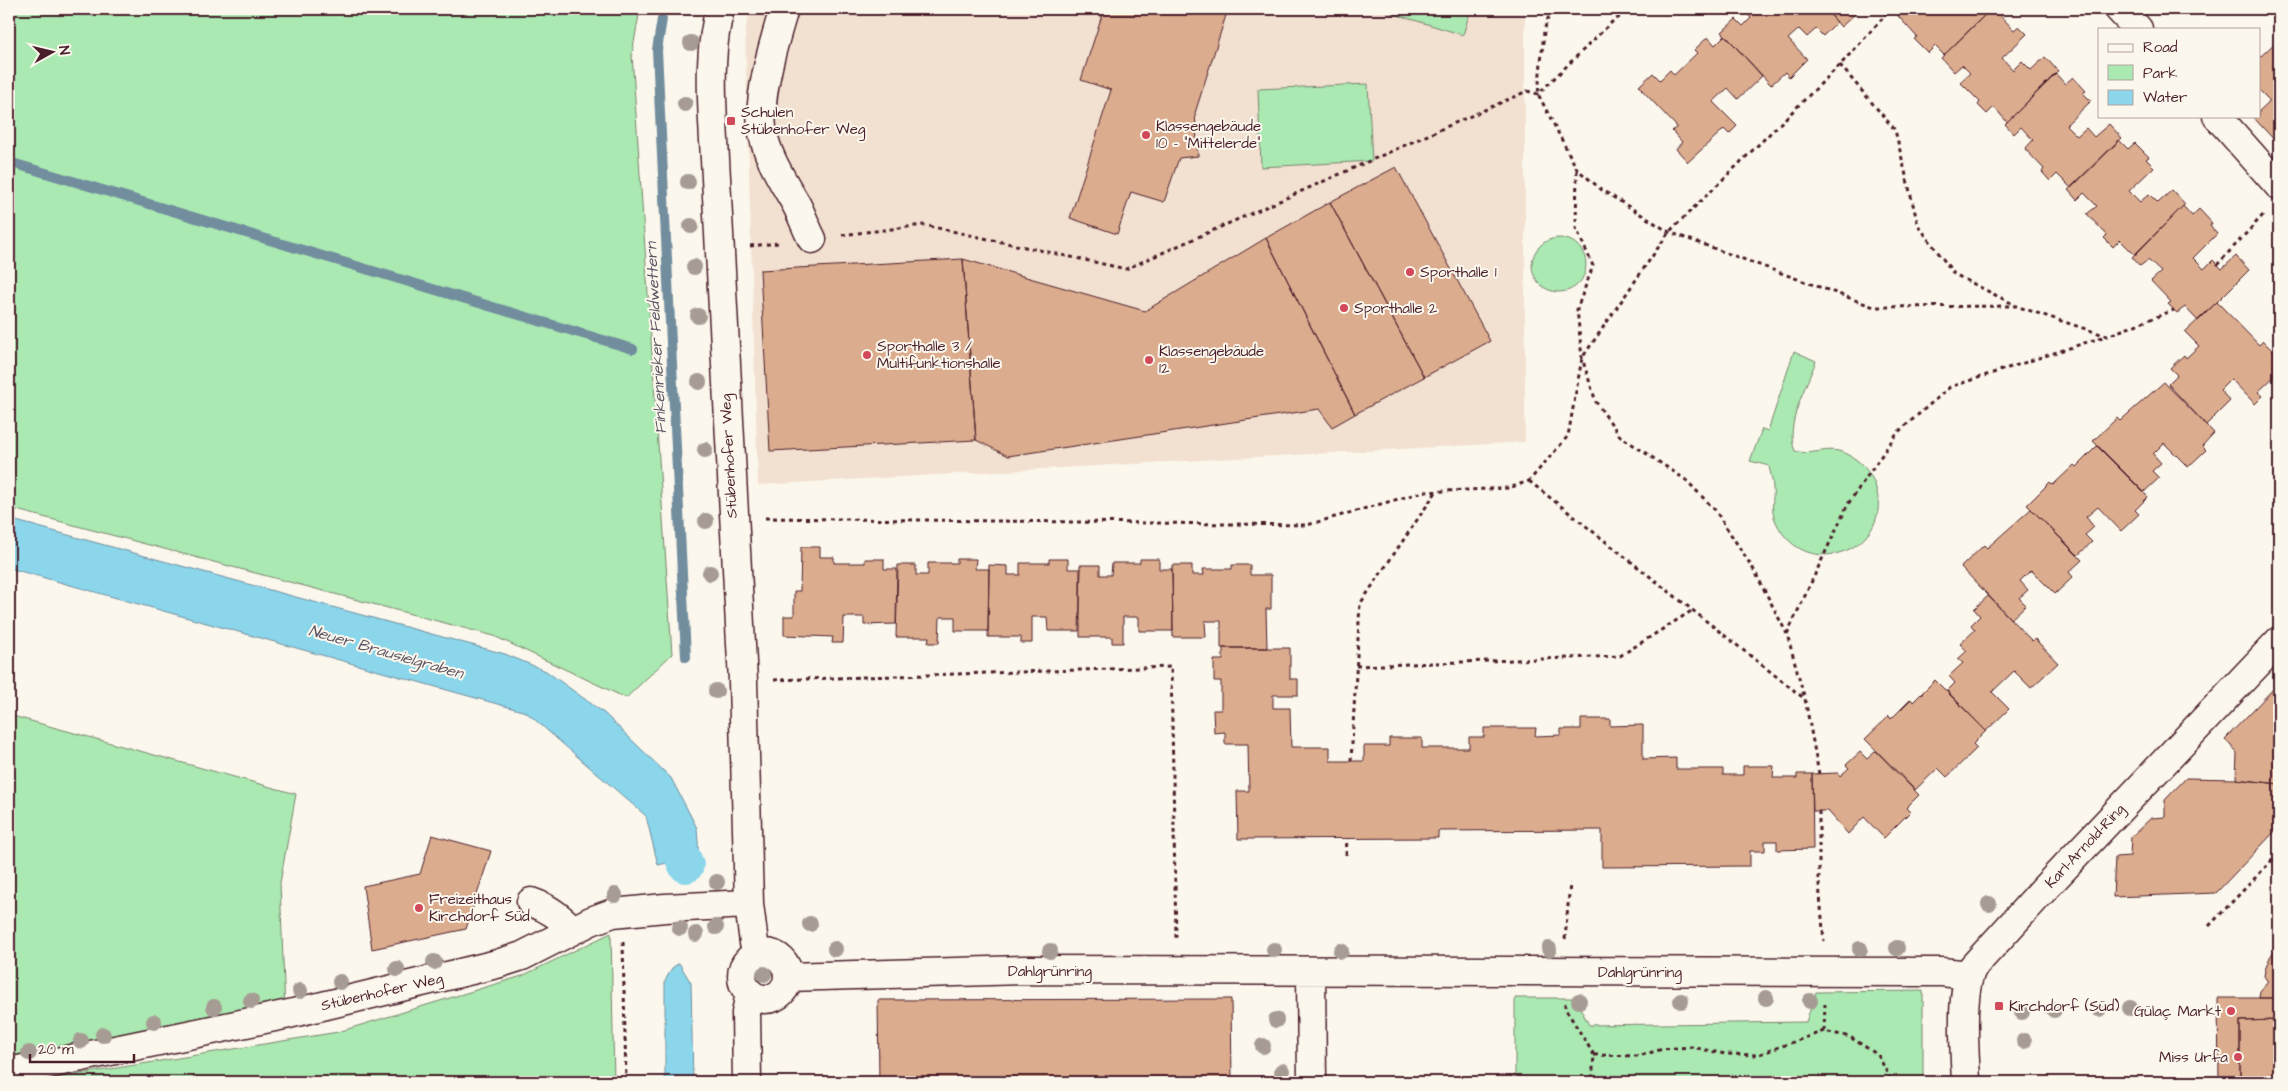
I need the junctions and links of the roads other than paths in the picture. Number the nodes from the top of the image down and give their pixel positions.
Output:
1 (720, 9) edge
2 (784, 9) edge
3 (2119, 9) edge
4 (2137, 28) edge
5 (2219, 118) edge
6 (2279, 186) edge
7 (812, 239) road end
8 (2279, 641) edge
9 (531, 902) dead end
10 (749, 904) junction
11 (573, 930) junction
12 (758, 954) junction
13 (1311, 971) junction
14 (1968, 975) junction
15 (788, 977) junction
16 (750, 993) junction
17 (9, 1072) edge
18 (746, 1082) edge
19 (1312, 1082) edge
20 (1966, 1082) edge

1 - 10 street, Stübenhofer Weg
2 - 7 street
3 - 4 street
5 - 6 street
8 - 14 street, Karl-Arnold-Ring
9 - 11 street
10 - 11 street, Stübenhofer Weg
10 - 12 street, Stübenhofer Weg
11 - 17 street, Stübenhofer Weg
12 - 15 street
12 - 16 street
13 - 14 street, Dahlgrünring
13 - 15 street, Dahlgrünring
13 - 19 street
14 - 20 street
15 - 16 street
16 - 18 street

